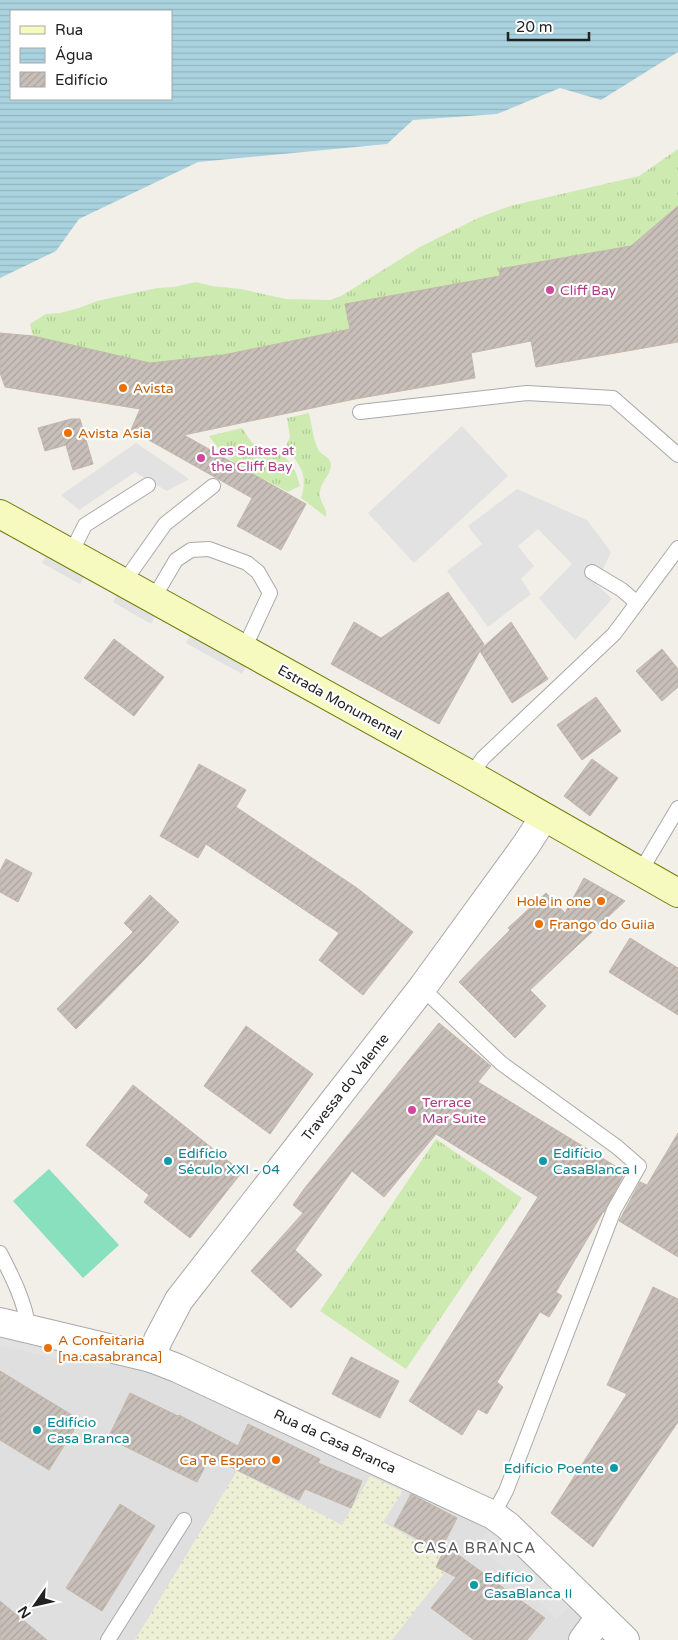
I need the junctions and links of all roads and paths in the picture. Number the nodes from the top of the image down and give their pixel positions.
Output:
1 (360, 412) dead end
2 (678, 455) edge
3 (148, 486) dead end
4 (213, 486) dead end
5 (0, 514) edge
6 (678, 548) edge
7 (71, 553) junction
8 (592, 572) dead end
9 (124, 582) junction
10 (153, 598) junction
11 (637, 603) junction
12 (244, 649) junction
13 (471, 775) junction
14 (678, 808) edge
15 (544, 817) junction
16 (640, 872) junction
17 (678, 893) edge
18 (422, 988) junction
19 (0, 1253) edge
20 (0, 1322) edge
21 (29, 1330) junction
22 (151, 1358) junction
23 (493, 1515) junction
24 (184, 1520) dead end
25 (600, 1617) junction
26 (108, 1640) edge
27 (583, 1640) edge
28 (625, 1640) edge

1 - 2 lane
3 - 7 lane
4 - 9 lane
5 - 7 main road, Estrada Monumental
6 - 11 lane
7 - 9 main road, Estrada Monumental
8 - 11 lane
9 - 10 main road, Estrada Monumental
10 - 12 main road, Estrada Monumental
10 - 12 lane
11 - 13 lane
12 - 13 main road, Estrada Monumental
13 - 15 main road, Estrada Monumental
14 - 16 lane
15 - 16 main road, Estrada Monumental
15 - 18 street, Travessa do Valente
16 - 17 main road, Estrada Monumental
18 - 22 street, Travessa do Valente
18 - 23 lane
19 - 21 lane
20 - 21 street, Rua da Casa Branca
21 - 22 street, Rua da Casa Branca
22 - 23 street, Rua da Casa Branca
23 - 25 street, Rua da Casa Branca
24 - 26 lane
25 - 27 street
25 - 28 street, Rua da Casa Branca

